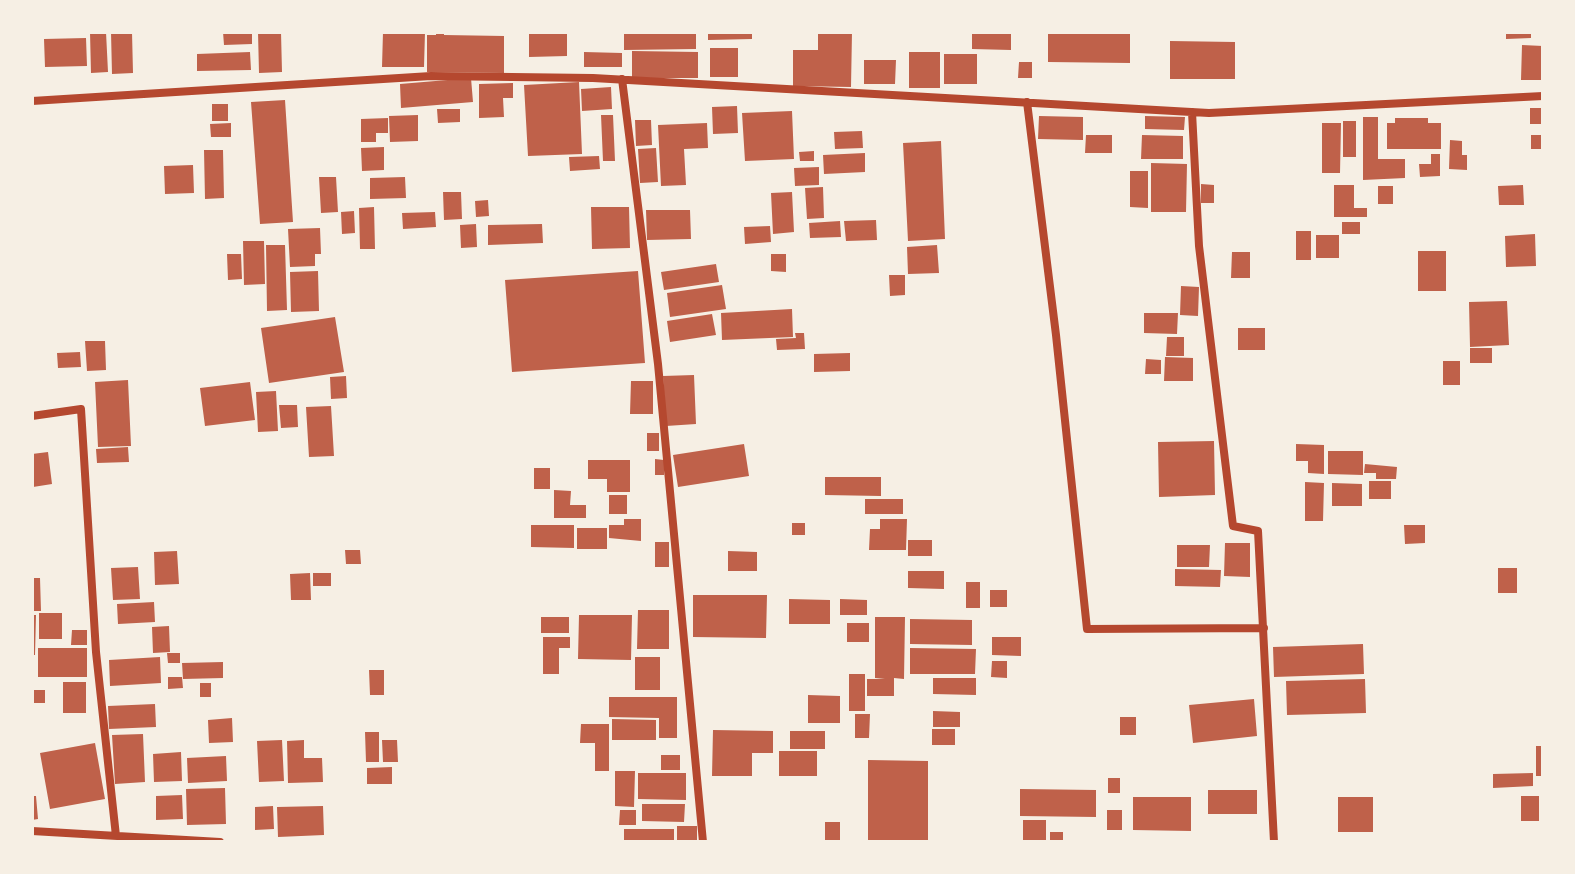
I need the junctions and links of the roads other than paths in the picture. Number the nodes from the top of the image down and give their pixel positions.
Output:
1 (622, 79) junction
2 (1543, 96) edge
3 (32, 101) edge
4 (1027, 102) junction
5 (1192, 112) junction
6 (32, 416) edge
7 (1264, 628) junction
8 (32, 831) edge
9 (116, 836) junction
10 (211, 842) edge
11 (220, 842) edge
12 (703, 842) edge
13 (1274, 842) edge

1 - 3 street
1 - 4 street
1 - 12 street
2 - 5 street
4 - 5 street
4 - 7 street
5 - 7 street
6 - 9 street
7 - 13 street
8 - 9 street
9 - 10 street
10 - 11 street

